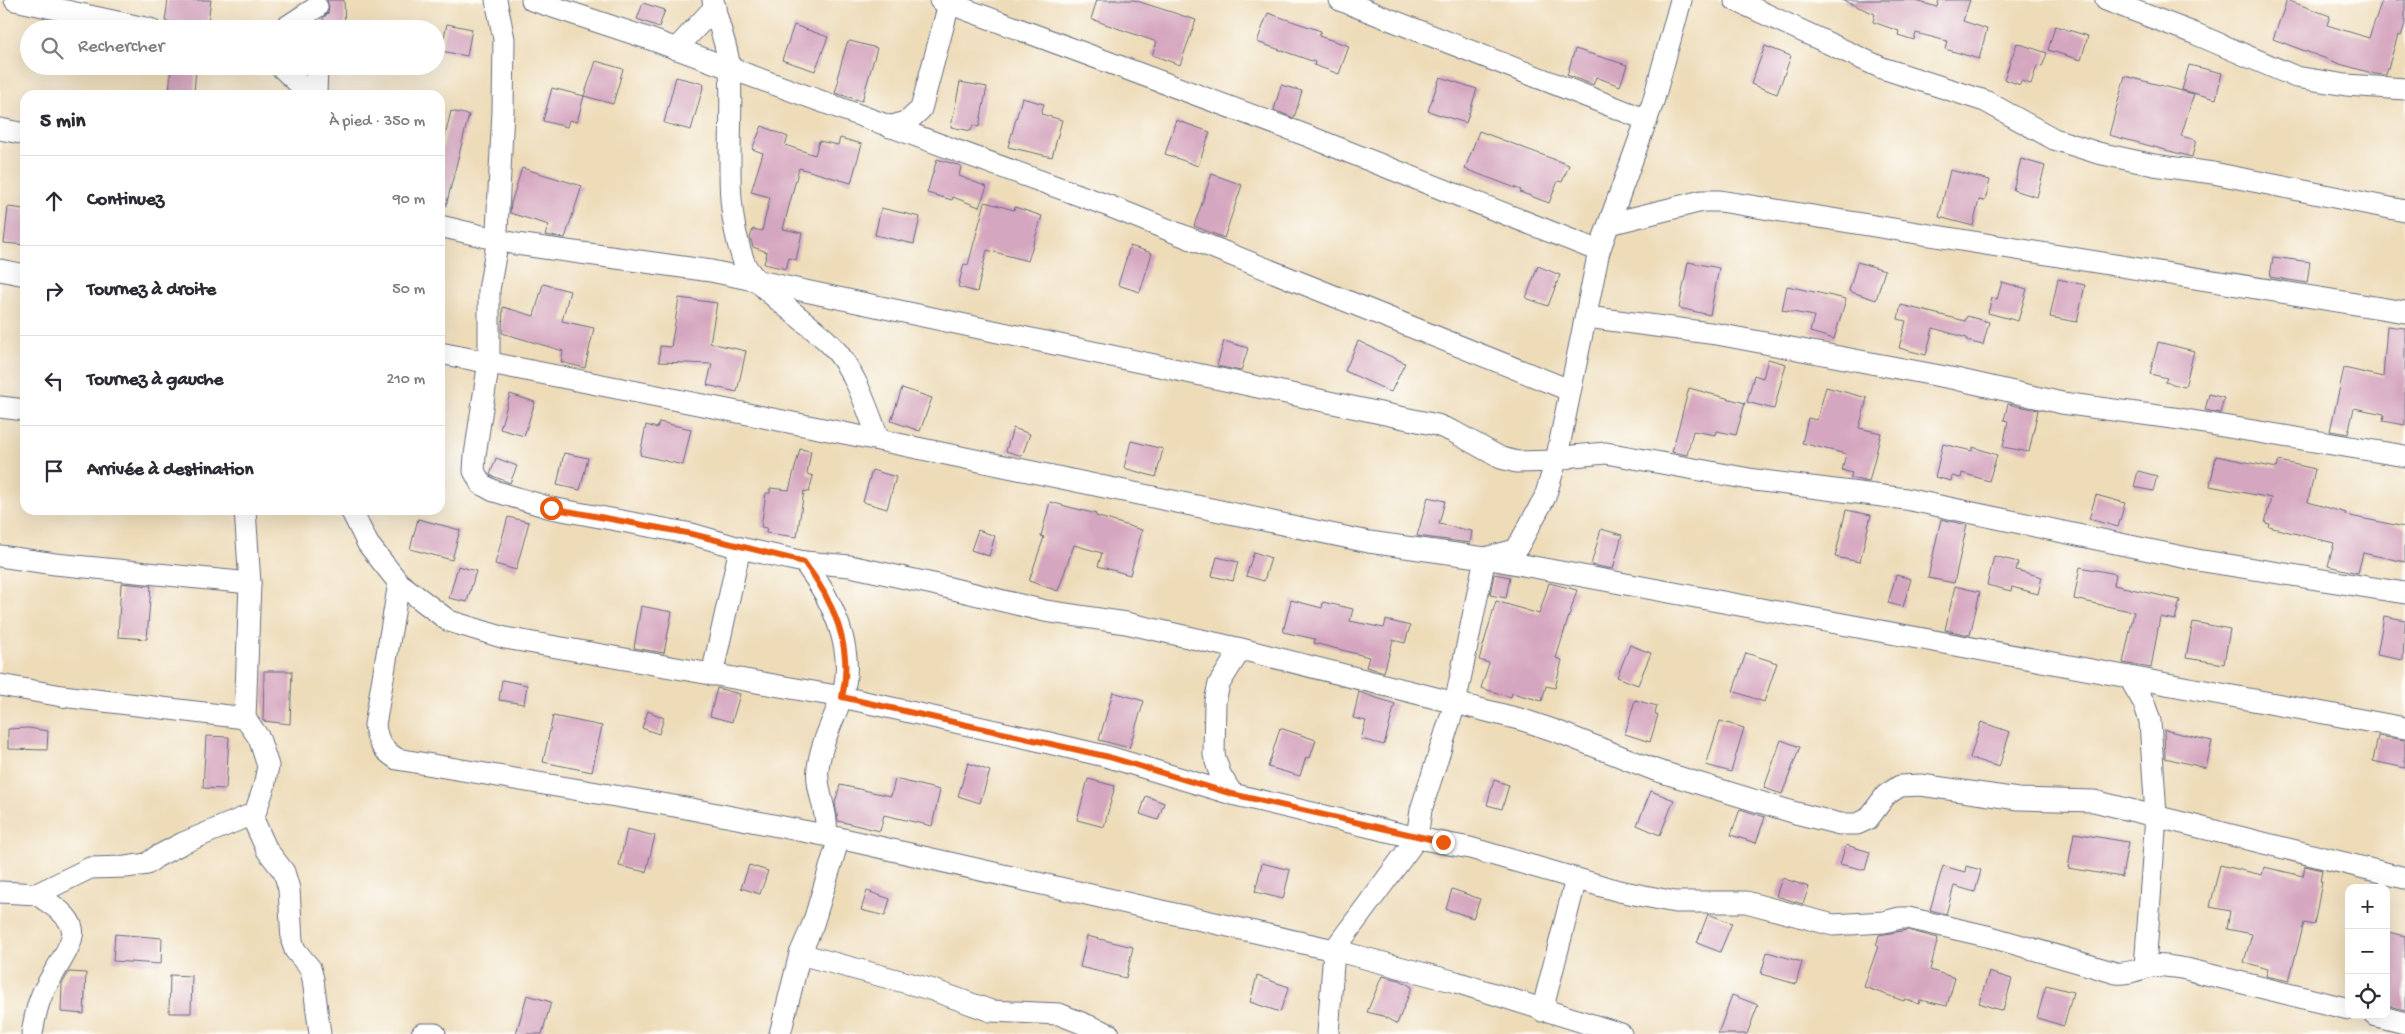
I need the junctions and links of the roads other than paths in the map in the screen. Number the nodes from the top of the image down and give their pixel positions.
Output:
1 (15, 0) edge
2 (496, 0) edge
3 (532, 0) edge
4 (1340, 0) edge
5 (1681, 0) edge
6 (1735, 0) edge
7 (2106, 0) edge
8 (944, 2) edge
9 (317, 3) edge
10 (714, 4) edge
11 (108, 20) edge
12 (295, 20) edge
13 (317, 20) edge
14 (676, 49) junction
15 (730, 70) junction
16 (290, 75) edge
17 (317, 75) edge
18 (2405, 89) edge
19 (306, 90) edge
20 (316, 90) edge
21 (1647, 120) junction
22 (890, 127) junction
23 (0, 129) edge
24 (20, 133) edge
25 (2405, 211) edge
26 (1609, 224) junction
27 (445, 227) edge
28 (495, 240) junction
29 (1599, 251) junction
30 (0, 270) edge
31 (20, 273) edge
32 (754, 280) junction
33 (2405, 312) edge
34 (1587, 317) junction
35 (445, 353) edge
36 (489, 362) junction
37 (1569, 390) junction
38 (0, 407) edge
39 (20, 409) edge
40 (879, 440) junction
41 (2405, 456) edge
42 (1556, 461) junction
43 (245, 515) edge
44 (354, 515) edge
45 (740, 548) junction
46 (0, 556) edge
47 (1484, 558) junction
48 (804, 562) junction
49 (250, 583) junction
50 (399, 584) junction
51 (2405, 593) edge
52 (1241, 649) junction
53 (712, 675) junction
54 (2130, 677) junction
55 (0, 685) edge
56 (842, 697) junction
57 (1455, 704) junction
58 (245, 718) junction
59 (2405, 728) edge
60 (1232, 794) junction
61 (255, 813) junction
62 (2156, 816) junction
63 (832, 836) junction
64 (1417, 838) junction
65 (2405, 878) edge
66 (1576, 879) junction
67 (0, 892) edge
68 (37, 894) junction
69 (1334, 950) junction
70 (800, 954) junction
71 (2145, 967) junction
72 (2345, 1008) edge
73 (1542, 1010) junction
74 (2390, 1019) edge
75 (2405, 1023) edge
76 (32, 1034) edge
77 (320, 1034) edge
78 (422, 1034) edge
79 (435, 1034) edge
80 (780, 1034) edge
81 (1108, 1034) edge
82 (1328, 1034) edge
83 (1621, 1034) edge

1 - 11 street
2 - 28 street
3 - 14 street
4 - 21 street
5 - 21 street
6 - 25 street
7 - 18 street
8 - 22 street
8 - 29 street
9 - 12 street
9 - 13 street
10 - 14 street
10 - 15 street
14 - 15 street
15 - 22 street
15 - 32 street
16 - 19 street
17 - 20 street
21 - 26 street
22 - 37 street
23 - 24 street
26 - 29 street
26 - 33 street
27 - 28 street
28 - 32 street
28 - 36 street
29 - 34 street
30 - 31 street
32 - 40 street
32 - 42 street
34 - 37 street
34 - 41 street
35 - 36 street
36 - 40 street
36 - 45 street
37 - 42 street
38 - 39 street
40 - 47 street
42 - 47 street
42 - 51 street
43 - 49 street
44 - 50 street
45 - 48 street
45 - 53 street
46 - 49 street
47 - 54 street
47 - 57 street
48 - 52 street
48 - 56 street
49 - 58 street
50 - 53 street
50 - 63 street
52 - 57 street
52 - 60 street
53 - 56 street
54 - 59 street
54 - 62 street
55 - 58 street
56 - 60 street
56 - 63 street
57 - 62 street
57 - 64 street
58 - 61 street
60 - 64 street
61 - 68 street
61 - 77 street
62 - 65 street
62 - 71 street
63 - 69 street
63 - 70 street
64 - 66 street
64 - 69 street
66 - 71 street
66 - 73 street
67 - 68 street
68 - 76 street
69 - 73 street
69 - 82 street
70 - 80 street
70 - 81 street
71 - 72 street
73 - 83 street
74 - 75 street
78 - 79 street

